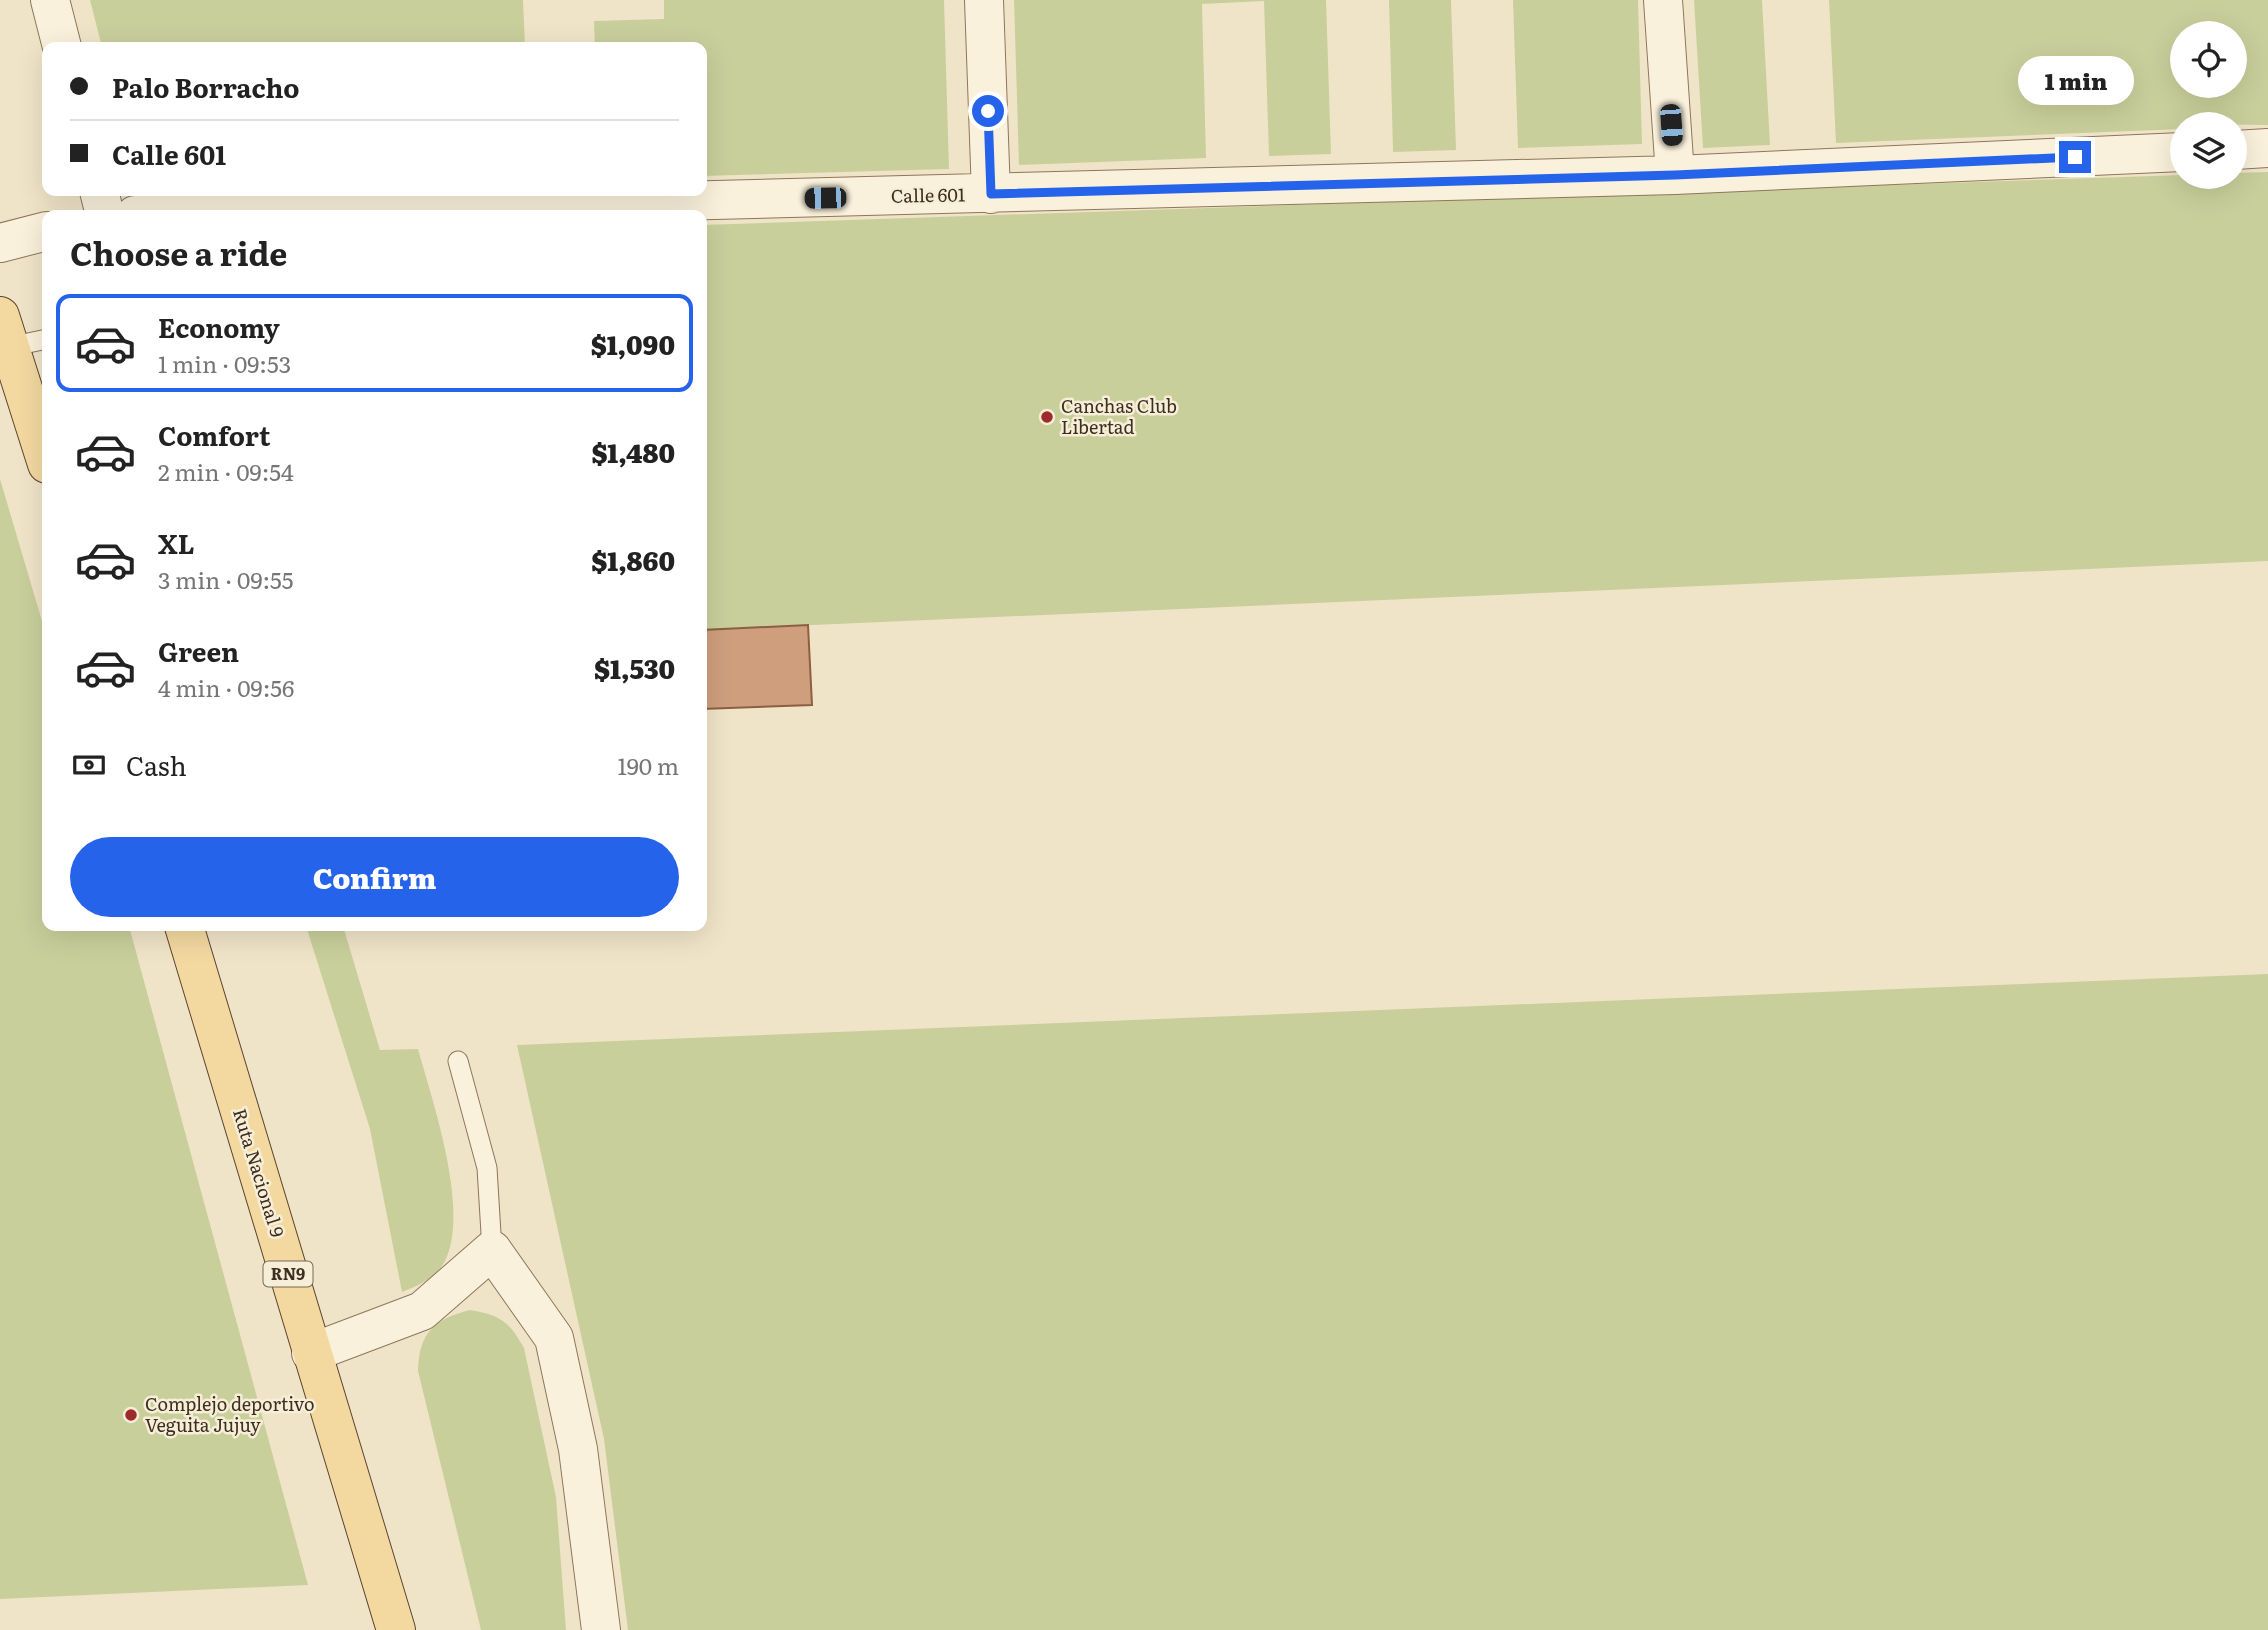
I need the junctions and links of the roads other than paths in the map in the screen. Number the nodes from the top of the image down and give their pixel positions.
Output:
1 (50, 0) edge
2 (984, 0) edge
3 (1663, 0) edge
4 (61, 42) edge
5 (2268, 148) edge
6 (2247, 149) edge
7 (2170, 153) edge
8 (1675, 175) junction
9 (991, 194) junction
10 (339, 210) edge
11 (42, 232) edge
12 (0, 243) edge
13 (4, 331) edge
14 (42, 338) edge
15 (12, 384) edge
16 (42, 453) edge
17 (185, 931) edge
18 (458, 1061) dead end
19 (492, 1250) junction
20 (311, 1353) junction
21 (396, 1627) edge
22 (601, 1630) edge

1 - 4 street
2 - 9 street
3 - 8 street
5 - 6 street
7 - 8 street, Calle 601
8 - 9 street, Calle 601
9 - 10 street, Calle 601
11 - 12 street
13 - 14 lane
13 - 15 main road
15 - 16 main road
17 - 20 main road, Ruta Nacional 9 / RN9
18 - 19 lane
19 - 20 street
19 - 22 street
20 - 21 main road, Ruta Nacional 9 / RN9

